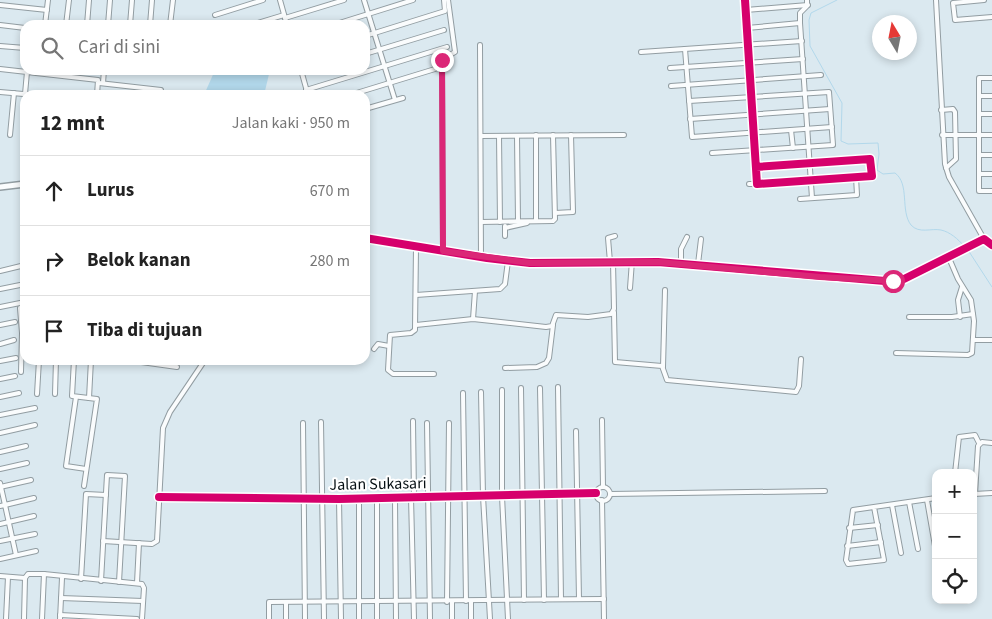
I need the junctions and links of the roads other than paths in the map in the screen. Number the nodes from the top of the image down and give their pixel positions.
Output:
1 (48, 0) edge
2 (68, 0) edge
3 (89, 0) edge
4 (110, 0) edge
5 (132, 0) edge
6 (152, 0) edge
7 (173, 0) edge
8 (263, 0) edge
9 (280, 0) edge
10 (344, 0) edge
11 (364, 0) edge
12 (413, 0) edge
13 (444, 0) edge
14 (448, 0) edge
15 (745, 0) edge
16 (936, 0) edge
17 (978, 0) edge
18 (984, 0) edge
19 (807, 2) edge
20 (0, 5) edge
21 (47, 10) junction
22 (746, 10) junction
23 (368, 14) junction
24 (215, 15) dead end
25 (285, 17) junction
26 (992, 17) edge
27 (46, 20) edge
28 (66, 20) edge
29 (87, 20) edge
30 (108, 20) edge
31 (130, 20) edge
32 (150, 20) edge
33 (171, 20) edge
34 (272, 20) edge
35 (286, 20) edge
36 (349, 20) edge
37 (370, 20) edge
38 (370, 20) edge
39 (800, 23) junction
40 (0, 25) edge
41 (20, 27) edge
42 (747, 28) junction
43 (444, 30) dead end
44 (374, 33) junction
45 (370, 34) edge
46 (802, 41) junction
47 (480, 45) dead end
48 (748, 45) junction
49 (0, 46) edge
50 (447, 47) dead end
51 (20, 48) edge
52 (379, 49) junction
53 (685, 49) junction
54 (370, 52) edge
55 (641, 52) dead end
56 (803, 58) junction
57 (749, 62) junction
58 (384, 66) junction
59 (687, 67) junction
60 (670, 68) dead end
61 (0, 69) edge
62 (435, 69) dead end
63 (370, 70) edge
64 (20, 71) edge
65 (28, 75) edge
66 (54, 75) edge
67 (103, 75) edge
68 (302, 75) edge
69 (355, 75) edge
70 (820, 75) dead end
71 (804, 76) junction
72 (992, 78) edge
73 (750, 80) junction
74 (101, 83) junction
75 (390, 83) junction
76 (688, 84) junction
77 (671, 86) dead end
78 (26, 90) edge
79 (99, 90) edge
80 (161, 90) dead end
81 (306, 90) joint
82 (367, 90) edge
83 (0, 92) edge
84 (14, 93) junction
85 (20, 94) edge
86 (805, 94) junction
87 (979, 96) junction
88 (992, 96) edge
89 (752, 97) junction
90 (403, 98) dead end
91 (395, 100) junction
92 (689, 102) junction
93 (370, 108) edge
94 (830, 109) junction
95 (941, 110) junction
96 (806, 111) junction
97 (753, 114) junction
98 (979, 114) junction
99 (992, 114) edge
100 (690, 119) junction
101 (832, 127) junction
102 (808, 129) junction
103 (791, 130) junction
104 (754, 132) junction
105 (979, 134) junction
106 (10, 135) dead end
107 (536, 135) junction
108 (553, 135) junction
109 (571, 135) junction
110 (624, 135) dead end
111 (942, 135) junction
112 (955, 135) junction
113 (992, 135) edge
114 (480, 136) junction
115 (499, 136) junction
116 (517, 136) junction
117 (809, 147) junction
118 (793, 148) junction
119 (755, 150) junction
120 (712, 153) dead end
121 (979, 155) junction
122 (992, 155) edge
123 (810, 163) junction
124 (756, 167) junction
125 (946, 168) junction
126 (979, 174) junction
127 (992, 174) edge
128 (856, 177) junction
129 (811, 180) junction
130 (749, 184) dead end
131 (757, 184) junction
132 (20, 185) edge
133 (0, 187) edge
134 (992, 191) edge
135 (812, 198) junction
136 (800, 199) dead end
137 (555, 213) junction
138 (518, 221) junction
139 (537, 221) junction
140 (481, 222) junction
141 (502, 222) junction
142 (504, 228) junction
143 (505, 236) dead end
144 (615, 236) dead end
145 (687, 237) dead end
146 (370, 239) edge
147 (701, 239) dead end
148 (984, 239) junction
149 (992, 245) edge
150 (416, 248) junction
151 (443, 251) junction
152 (481, 258) junction
153 (949, 258) junction
154 (508, 261) junction
155 (632, 261) junction
156 (612, 262) junction
157 (681, 263) junction
158 (698, 264) junction
159 (20, 267) edge
160 (0, 271) edge
161 (20, 285) edge
162 (962, 287) junction
163 (630, 288) dead end
164 (0, 289) edge
165 (665, 290) dead end
166 (475, 291) junction
167 (416, 295) junction
168 (20, 303) edge
169 (0, 307) edge
170 (614, 312) junction
171 (973, 314) junction
172 (910, 317) dead end
173 (960, 317) junction
174 (473, 319) junction
175 (15, 322) dead end
176 (0, 325) edge
177 (416, 325) junction
178 (553, 325) junction
179 (14, 340) dead end
180 (974, 340) junction
181 (992, 340) edge
182 (0, 344) edge
183 (389, 346) junction
184 (374, 350) dead end
185 (896, 352) dead end
186 (16, 358) dead end
187 (801, 359) dead end
188 (0, 361) edge
189 (22, 365) edge
190 (39, 365) edge
191 (56, 365) edge
192 (74, 365) edge
193 (91, 365) edge
194 (163, 365) edge
195 (202, 365) edge
196 (177, 367) dead end
197 (663, 367) junction
198 (505, 368) dead end
199 (21, 372) dead end
200 (434, 374) dead end
201 (15, 376) dead end
202 (0, 379) edge
203 (558, 387) dead end
204 (521, 388) dead end
205 (540, 388) dead end
206 (502, 390) dead end
207 (481, 392) dead end
208 (19, 393) dead end
209 (463, 393) dead end
210 (37, 394) dead end
211 (54, 394) dead end
212 (0, 397) edge
213 (76, 397) junction
214 (89, 398) junction
215 (35, 408) dead end
216 (0, 416) edge
217 (602, 420) dead end
218 (413, 421) dead end
219 (321, 422) dead end
220 (303, 423) dead end
221 (427, 423) dead end
222 (449, 423) dead end
223 (35, 425) dead end
224 (576, 430) dead end
225 (0, 433) edge
226 (979, 443) junction
227 (992, 443) edge
228 (26, 446) dead end
229 (0, 452) edge
230 (27, 463) dead end
231 (86, 469) junction
232 (955, 469) edge
233 (976, 469) edge
234 (0, 470) edge
235 (31, 480) dead end
236 (0, 486) edge
237 (84, 486) dead end
238 (603, 487) junction
239 (825, 491) dead end
240 (596, 493) junction
241 (992, 493) edge
242 (559, 494) junction
243 (577, 494) junction
244 (610, 494) junction
245 (977, 494) edge
246 (106, 495) junction
247 (523, 495) junction
248 (541, 495) junction
249 (427, 496) junction
250 (447, 496) junction
251 (483, 496) junction
252 (502, 496) junction
253 (159, 497) junction
254 (413, 497) junction
255 (466, 497) junction
256 (34, 498) dead end
257 (304, 498) junction
258 (322, 498) junction
259 (358, 498) junction
260 (377, 498) junction
261 (395, 498) junction
262 (339, 499) junction
263 (932, 499) edge
264 (602, 500) junction
265 (927, 500) junction
266 (909, 502) junction
267 (2, 505) edge
268 (892, 505) junction
269 (874, 507) junction
270 (34, 516) dead end
271 (9, 522) junction
272 (0, 524) edge
273 (878, 525) junction
274 (849, 528) junction
275 (932, 529) edge
276 (35, 534) dead end
277 (13, 539) junction
278 (0, 541) edge
279 (103, 541) junction
280 (122, 542) junction
281 (881, 542) junction
282 (139, 543) junction
283 (847, 546) junction
284 (918, 549) dead end
285 (36, 551) dead end
286 (901, 553) dead end
287 (16, 555) junction
288 (0, 559) edge
289 (44, 574) junction
290 (0, 576) edge
291 (8, 577) junction
292 (25, 578) junction
293 (62, 578) junction
294 (81, 579) junction
295 (101, 581) junction
296 (119, 582) junction
297 (137, 583) junction
298 (61, 598) junction
299 (579, 599) junction
300 (604, 599) junction
301 (490, 600) junction
302 (508, 600) junction
303 (524, 600) junction
304 (544, 600) junction
305 (561, 600) junction
306 (143, 601) junction
307 (377, 601) junction
308 (396, 601) junction
309 (413, 601) junction
310 (430, 601) junction
311 (469, 601) junction
312 (286, 602) junction
313 (304, 602) junction
314 (324, 602) junction
315 (341, 602) junction
316 (359, 602) junction
317 (450, 602) junction
318 (60, 617) edge
319 (78, 618) edge
320 (6, 619) edge
321 (24, 619) edge
322 (42, 619) edge
323 (137, 619) edge
324 (142, 619) edge
325 (269, 619) edge
326 (286, 619) edge
327 (305, 619) edge
328 (324, 619) edge
329 (341, 619) edge
330 (359, 619) edge
331 (377, 619) edge
332 (396, 619) edge
333 (414, 619) edge
334 (430, 619) edge
335 (452, 619) edge
336 (471, 619) edge
337 (490, 619) edge
338 (508, 619) edge
339 (604, 619) edge

1 - 21 street
2 - 28 street
3 - 29 street
4 - 30 street
5 - 31 street
6 - 32 street
7 - 33 street
8 - 24 street
9 - 25 street
10 - 25 street
11 - 23 street
12 - 23 street
13 - 44 street
14 - 151 street
15 - 22 street
16 - 95 street
17 - 18 street
17 - 26 street
19 - 22 street
19 - 39 street
20 - 21 street
21 - 27 street
22 - 42 street
23 - 36 street
23 - 38 street
25 - 34 street
25 - 35 street
37 - 44 street
39 - 42 street
39 - 46 street
40 - 41 street
42 - 48 street
43 - 52 street
44 - 45 street
44 - 52 street
46 - 48 street
46 - 56 street
47 - 114 street
48 - 53 street
48 - 57 street
49 - 51 street
50 - 58 street
52 - 54 street
52 - 58 street
53 - 55 street
53 - 59 street
56 - 57 street
56 - 71 street
57 - 59 street
57 - 73 street
58 - 63 street
58 - 75 street
59 - 60 street
59 - 76 street
61 - 64 street
62 - 75 street
65 - 78 street
66 - 74 street
67 - 74 street
68 - 81 street
69 - 81 street
70 - 71 street
71 - 73 street
71 - 86 street
72 - 87 street
73 - 76 street
73 - 89 street
74 - 79 street
74 - 80 street
75 - 82 street
75 - 91 street
76 - 77 street
76 - 92 street
83 - 84 street
84 - 85 street
84 - 106 street
86 - 89 street
86 - 94 street
86 - 96 street
87 - 88 street
87 - 98 street
89 - 92 street
89 - 97 street
90 - 91 street
91 - 93 street
92 - 100 street
94 - 96 street
94 - 101 street
95 - 111 street
95 - 112 street
96 - 97 street
96 - 102 street
97 - 100 street
97 - 104 street
98 - 99 street
98 - 105 street
100 - 104 street
101 - 102 street
101 - 117 street
102 - 103 street
102 - 117 street
103 - 104 street
103 - 118 street
104 - 119 street
105 - 112 street
105 - 113 street
105 - 121 street
107 - 108 street
107 - 116 street
107 - 139 street
108 - 109 street
108 - 137 street
109 - 110 street
109 - 137 street
111 - 112 street
111 - 125 street
112 - 125 street
114 - 115 street
114 - 140 street
115 - 116 street
115 - 141 street
116 - 138 street
117 - 118 street
117 - 123 street
118 - 119 street
119 - 120 street
119 - 124 street
121 - 122 street
121 - 126 street
123 - 124 street
123 - 128 street
123 - 129 street
124 - 131 street
125 - 148 street
126 - 127 street
126 - 134 street
128 - 129 street
128 - 135 street
129 - 131 street
129 - 135 street
130 - 131 street
132 - 133 street
135 - 136 street
137 - 139 street
138 - 139 street
138 - 141 street
139 - 142 street
140 - 141 street
140 - 152 street
141 - 142 street
142 - 143 street
144 - 156 street
145 - 157 street
146 - 150 street
147 - 158 street
148 - 149 street
148 - 153 street
150 - 151 street
150 - 167 street
151 - 152 street
152 - 154 street
153 - 158 street
153 - 162 street
154 - 156 street
154 - 166 street
155 - 156 street
155 - 157 street
155 - 163 street
156 - 170 street
157 - 158 street
159 - 160 street
161 - 164 street
162 - 171 street
162 - 173 street
165 - 197 street
166 - 167 street
166 - 174 street
167 - 177 street
168 - 169 street
170 - 178 street
170 - 197 street
171 - 173 street
171 - 180 street
172 - 173 street
174 - 177 street
174 - 178 street
175 - 176 street
177 - 183 street
178 - 198 street
179 - 182 street
180 - 181 street
180 - 185 street
183 - 184 street
183 - 200 street
186 - 188 street
187 - 197 street
189 - 199 street
190 - 210 street
191 - 211 street
192 - 213 street
193 - 214 street
194 - 196 street
195 - 253 street
201 - 202 street
203 - 242 street
204 - 247 street
205 - 248 street
206 - 252 street
207 - 251 street
208 - 212 street
209 - 255 street
213 - 214 street
213 - 231 street
214 - 231 street
215 - 216 street
217 - 238 street
218 - 254 street
219 - 258 street
220 - 257 street
221 - 249 street
222 - 250 street
223 - 225 street
224 - 243 street
226 - 227 street
226 - 232 street
226 - 233 street
228 - 229 street
230 - 234 street
231 - 237 street
235 - 236 street
236 - 267 street
238 - 240 street
238 - 244 street
239 - 244 street
240 - 243 street, Jalan Sukasari
240 - 264 street
241 - 245 street
242 - 243 street, Jalan Sukasari
242 - 248 street, Jalan Sukasari
242 - 305 street
243 - 299 street
244 - 264 street
246 - 279 street
246 - 280 street
246 - 294 street
247 - 248 street, Jalan Sukasari
247 - 252 street, Jalan Sukasari
247 - 303 street
248 - 304 street
249 - 250 street, Jalan Sukasari
249 - 254 street, Jalan Sukasari
249 - 310 street
250 - 255 street, Jalan Sukasari
250 - 317 street
251 - 252 street, Jalan Sukasari
251 - 255 street, Jalan Sukasari
251 - 301 street
252 - 302 street
253 - 257 street, Jalan Sukasari
253 - 282 street
254 - 261 street, Jalan Sukasari
254 - 309 street
255 - 311 street
256 - 267 street
257 - 258 street, Jalan Sukasari
257 - 313 street
258 - 262 street, Jalan Sukasari
258 - 314 street
259 - 260 street, Jalan Sukasari
259 - 262 street, Jalan Sukasari
259 - 316 street
260 - 261 street, Jalan Sukasari
260 - 307 street
261 - 308 street
262 - 315 street
263 - 265 street
264 - 300 street
265 - 266 street
265 - 275 street
266 - 268 street
266 - 284 street
267 - 271 street
268 - 269 street
268 - 286 street
269 - 273 street
269 - 274 street
270 - 271 street
271 - 272 street
271 - 277 street
273 - 274 street
273 - 281 street
274 - 283 street
276 - 277 street
277 - 278 street
277 - 287 street
279 - 280 street
279 - 295 street
280 - 282 street
280 - 296 street
281 - 283 street
281 - 283 street
282 - 297 street
285 - 287 street
287 - 288 street
289 - 292 street
289 - 293 street
289 - 322 street
290 - 291 street
291 - 292 street
291 - 320 street
292 - 321 street
293 - 294 street
293 - 298 street
294 - 295 street
295 - 296 street
296 - 297 street
297 - 306 street
298 - 306 street
298 - 318 street
299 - 300 street
299 - 305 street
300 - 339 street
301 - 302 street
301 - 311 street
301 - 337 street
302 - 303 street
302 - 338 street
303 - 304 street
304 - 305 street
306 - 324 street
307 - 308 street
307 - 316 street
307 - 331 street
308 - 309 street
308 - 332 street
309 - 310 street
309 - 333 street
310 - 317 street
310 - 334 street
311 - 317 street
311 - 336 street
312 - 313 street
312 - 325 street
312 - 326 street
313 - 314 street
313 - 327 street
314 - 315 street
314 - 328 street
315 - 316 street
315 - 329 street
316 - 330 street
317 - 335 street
318 - 319 street
319 - 323 street

